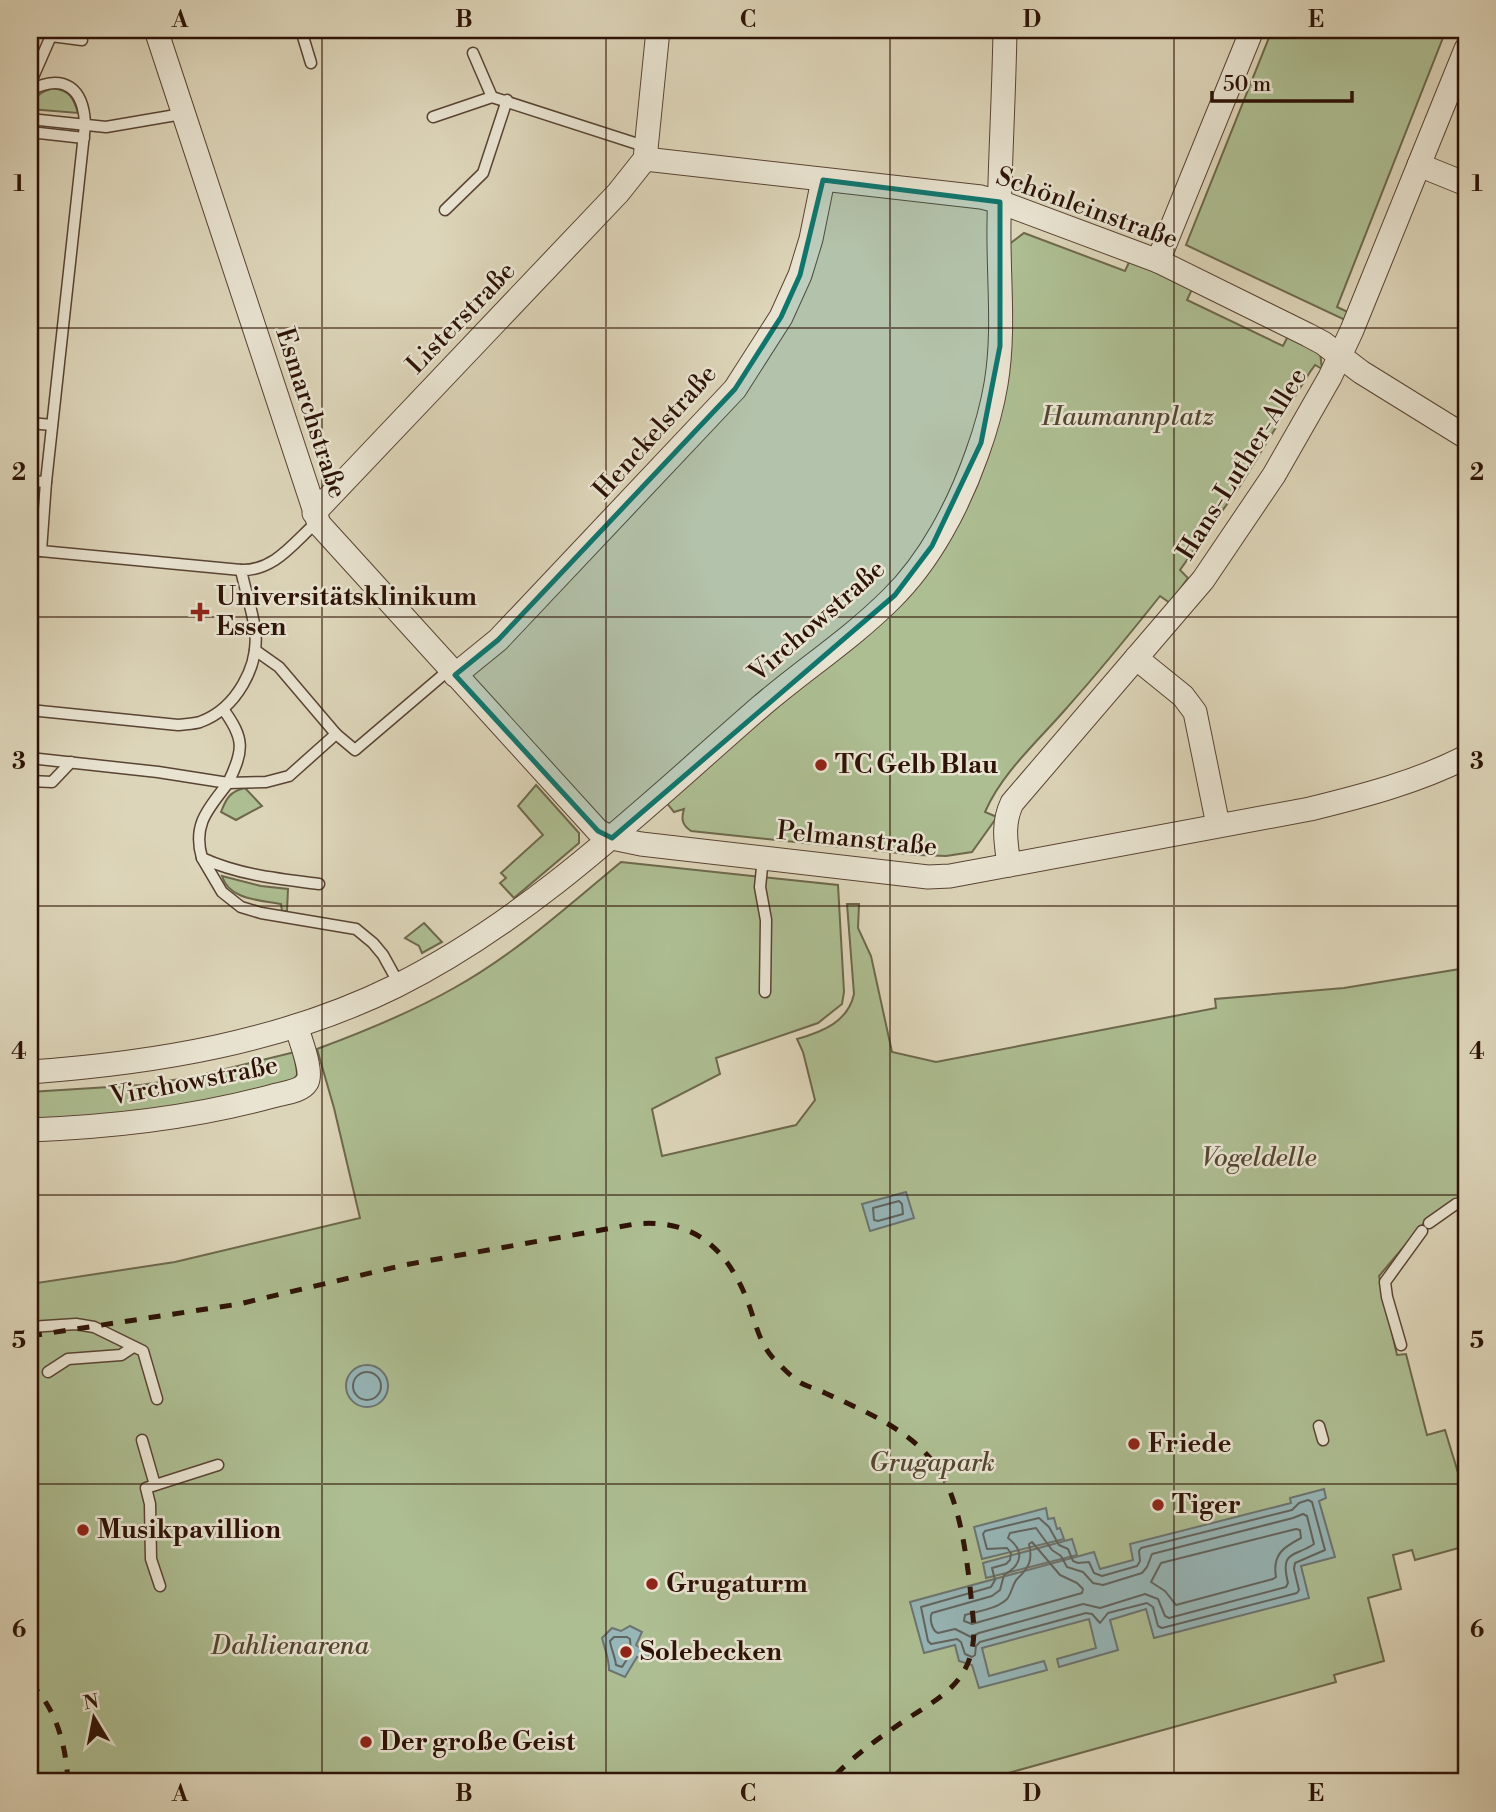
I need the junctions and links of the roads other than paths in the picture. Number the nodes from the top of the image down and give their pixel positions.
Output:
1 (301, 30) edge
2 (658, 30) edge
3 (1005, 30) edge
4 (1252, 30) edge
5 (164, 32) edge
6 (82, 40) dead end
7 (1466, 49) edge
8 (473, 53) dead end
9 (311, 63) dead end
10 (30, 85) edge
11 (30, 90) edge
12 (492, 97) junction
13 (507, 100) junction
14 (182, 114) junction
15 (433, 117) dead end
16 (30, 119) edge
17 (85, 125) junction
18 (30, 132) edge
19 (84, 138) junction
20 (646, 153) junction
21 (1419, 165) junction
22 (823, 180) junction
23 (1466, 184) edge
24 (1000, 202) junction
25 (445, 210) dead end
26 (1158, 261) junction
27 (1339, 356) junction
28 (30, 423) edge
29 (52, 425) junction
30 (1466, 437) edge
31 (30, 481) edge
32 (46, 482) junction
33 (316, 517) junction
34 (36, 551) edge
35 (241, 570) junction
36 (255, 650) junction
37 (1136, 658) junction
38 (452, 672) junction
39 (223, 709) junction
40 (30, 710) edge
41 (335, 734) junction
42 (1466, 757) edge
43 (30, 758) edge
44 (71, 762) junction
45 (30, 781) edge
46 (228, 783) junction
47 (1218, 825) junction
48 (612, 838) junction
49 (202, 858) junction
50 (763, 858) junction
51 (1009, 865) junction
52 (319, 884) dead end
53 (399, 984) junction
54 (765, 992) dead end
55 (296, 1026) junction
56 (30, 1072) edge
57 (30, 1130) edge
58 (1466, 1202) edge
59 (30, 1327) edge
60 (1401, 1345) dead end
61 (134, 1347) junction
62 (48, 1372) dead end
63 (157, 1399) dead end
64 (1319, 1426) dead end
65 (142, 1440) dead end
66 (1323, 1440) dead end
67 (218, 1465) dead end
68 (155, 1485) junction
69 (160, 1586) dead end

1 - 9 lane
2 - 20 street
3 - 24 street, Virchowstraße
4 - 26 street
5 - 14 street, Esmarchstraße
6 - 10 lane
7 - 21 street, Hans-Luther-Allee
8 - 12 lane
11 - 17 lane
12 - 13 lane
12 - 15 lane
13 - 20 lane
13 - 25 lane
14 - 17 lane
14 - 33 street, Esmarchstraße
16 - 17 lane
17 - 19 lane
18 - 19 lane
19 - 29 lane
20 - 22 street, Schönleinstraße
20 - 33 street, Listerstraße
21 - 23 street
21 - 27 street, Hans-Luther-Allee
22 - 24 street, Schönleinstraße
22 - 38 street, Henckelstraße
24 - 26 street, Schönleinstraße
24 - 48 street, Virchowstraße
26 - 27 street, Schönleinstraße
27 - 30 street, Schönleinstraße
27 - 37 street, Hans-Luther-Allee
28 - 29 lane
29 - 32 lane
31 - 32 lane
32 - 34 lane
33 - 35 lane
33 - 38 street, Esmarchstraße
34 - 35 lane
35 - 36 lane
36 - 39 lane
36 - 41 lane
37 - 47 street
37 - 51 street, Hans-Luther-Allee
38 - 41 lane
38 - 48 street, Esmarchstraße
39 - 40 lane
39 - 46 lane
41 - 46 lane
42 - 47 street, Pelmanstraße
43 - 44 lane
44 - 45 lane
44 - 46 lane
46 - 49 lane
47 - 51 street, Pelmanstraße
48 - 50 street, Pelmanstraße
48 - 53 street, Virchowstraße
49 - 52 lane
49 - 53 lane
50 - 51 street, Pelmanstraße
50 - 54 lane
53 - 55 street, Virchowstraße
55 - 56 street, Virchowstraße
55 - 57 street, Virchowstraße
58 - 60 lane
59 - 61 lane
61 - 62 lane
61 - 63 lane
64 - 66 lane
65 - 68 lane
67 - 68 lane
68 - 69 lane

